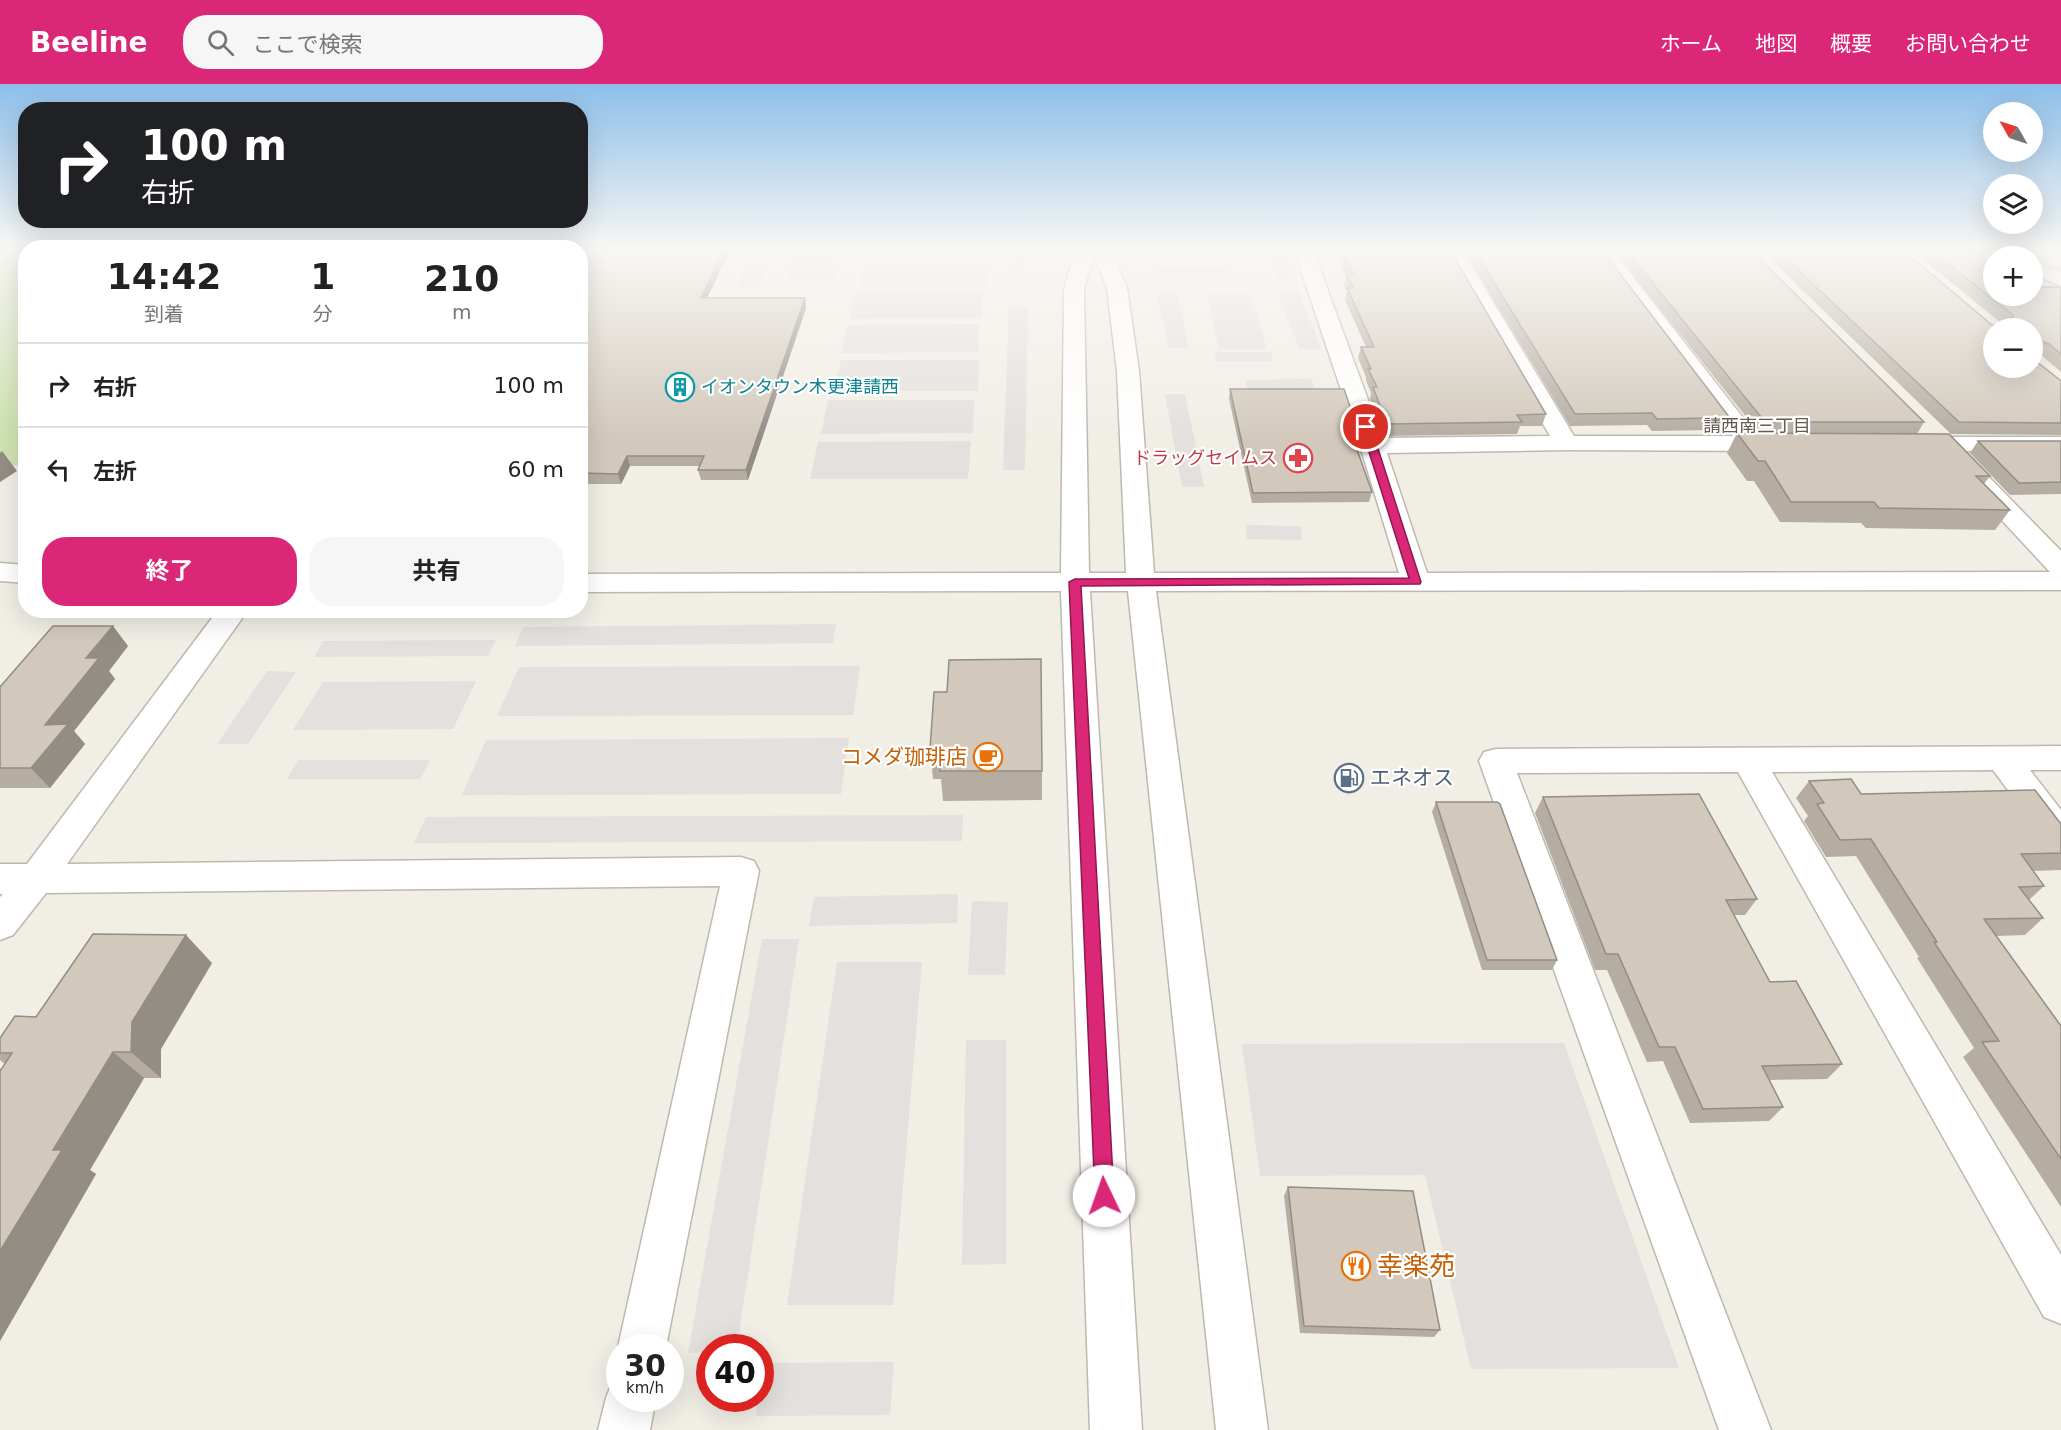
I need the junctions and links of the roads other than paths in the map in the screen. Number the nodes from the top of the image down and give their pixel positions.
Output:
1 (1074, 313) edge
2 (1120, 313) edge
3 (1325, 313) edge
4 (1490, 313) edge
5 (1650, 313) edge
6 (1918, 418) edge
7 (1566, 443) junction
8 (1751, 444) junction
9 (1796, 444) edge
10 (1887, 444) edge
11 (1944, 444) junction
12 (2061, 444) edge
13 (1372, 446) junction
14 (2061, 567) edge
15 (0, 572) edge
16 (18, 573) edge
17 (2061, 581) edge
18 (1075, 582) junction
19 (1416, 582) junction
20 (588, 583) edge
21 (1140, 583) junction
22 (228, 618) edge
23 (2002, 758) junction
24 (2061, 758) edge
25 (1748, 760) junction
26 (2061, 835) edge
27 (18, 879) edge
28 (0, 924) edge
29 (2061, 1300) edge
30 (645, 1334) edge
31 (628, 1412) edge
32 (624, 1430) edge
33 (1116, 1430) edge
34 (1242, 1430) edge
35 (1745, 1430) edge

1 - 18 street
2 - 21 street
3 - 13 street
4 - 7 street
5 - 8 street
6 - 11 street
7 - 8 street
7 - 13 street
8 - 9 street
10 - 11 street
11 - 12 street
11 - 14 street
13 - 19 street
15 - 16 street
17 - 19 street
18 - 20 street
18 - 21 street
18 - 33 street
19 - 21 street
21 - 34 street
22 - 27 street
23 - 24 street
23 - 25 street
23 - 26 street
25 - 29 street
25 - 35 street
27 - 28 street
27 - 30 street
31 - 32 street

